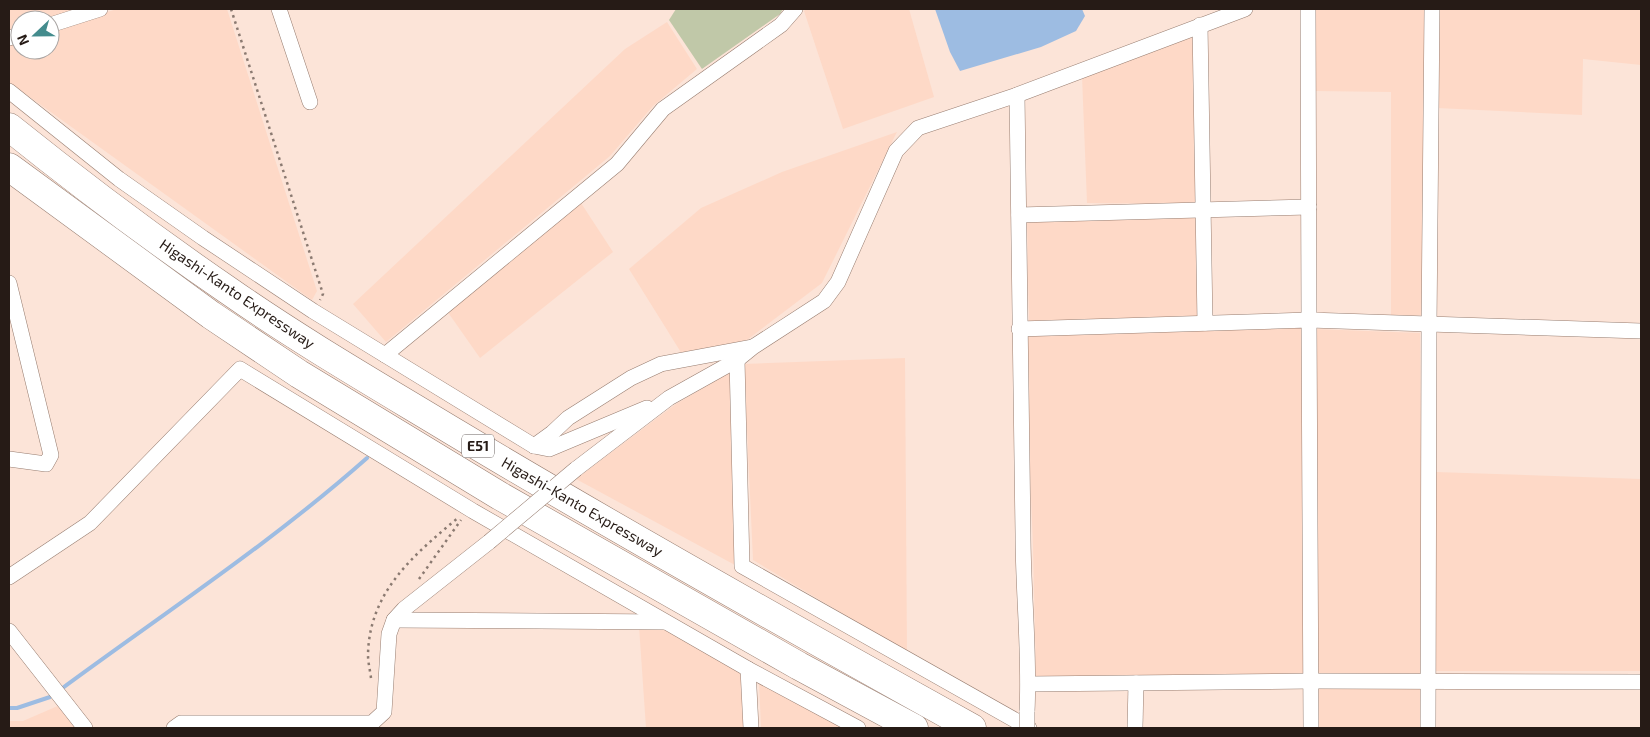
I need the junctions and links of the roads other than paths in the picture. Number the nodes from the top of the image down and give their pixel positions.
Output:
1 (100, 9) edge
2 (279, 9) edge
3 (795, 9) edge
4 (1245, 9) edge
5 (1308, 9) edge
6 (1432, 9) edge
7 (1207, 18) edge
8 (60, 22) edge
9 (9, 91) edge
10 (1017, 95) junction
11 (310, 102) dead end
12 (9, 127) edge
13 (9, 167) edge
14 (1309, 207) junction
15 (1203, 211) junction
16 (1019, 215) junction
17 (9, 283) edge
18 (1309, 320) junction
19 (1205, 323) junction
20 (1428, 325) junction
21 (1019, 329) junction
22 (1641, 332) edge
23 (753, 347) junction
24 (385, 355) junction
25 (737, 360) junction
26 (669, 398) junction
27 (534, 446) junction
28 (9, 459) edge
29 (9, 576) edge
30 (394, 620) junction
31 (666, 622) junction
32 (9, 631) edge
33 (748, 669) junction
34 (1311, 681) junction
35 (1428, 681) junction
36 (1641, 682) edge
37 (1136, 683) junction
38 (1029, 684) junction
39 (381, 724) edge
40 (216, 726) edge
41 (85, 728) edge
42 (174, 728) edge
43 (751, 728) edge
44 (858, 728) edge
45 (914, 728) edge
46 (972, 728) edge
47 (1028, 728) edge
48 (1135, 728) edge
49 (1312, 728) edge
50 (1428, 728) edge

1 - 8 street
2 - 11 street
3 - 24 street
4 - 7 street
5 - 14 street
6 - 20 street
7 - 10 street
7 - 15 street
9 - 24 street
10 - 16 street
10 - 23 street
12 - 46 highway, Higashi-Kanto Expressway / E51
13 - 45 highway, Higashi-Kanto Expressway / E51
14 - 15 street
14 - 18 street
15 - 16 street
15 - 19 street
16 - 21 street
17 - 28 street
18 - 19 street
18 - 20 street
18 - 34 street
19 - 21 street
20 - 22 street
20 - 35 street
21 - 38 street
23 - 25 street
23 - 27 street
24 - 27 street
25 - 26 street
25 - 47 street
26 - 27 street
26 - 30 street, bridge
29 - 31 street
30 - 31 street
30 - 39 street
31 - 33 street
32 - 41 street
33 - 43 street
33 - 44 street
34 - 35 street
34 - 37 street
34 - 49 street
35 - 36 street
35 - 50 street
37 - 38 street
37 - 48 street
38 - 47 street, bridge
39 - 40 street
40 - 42 street

